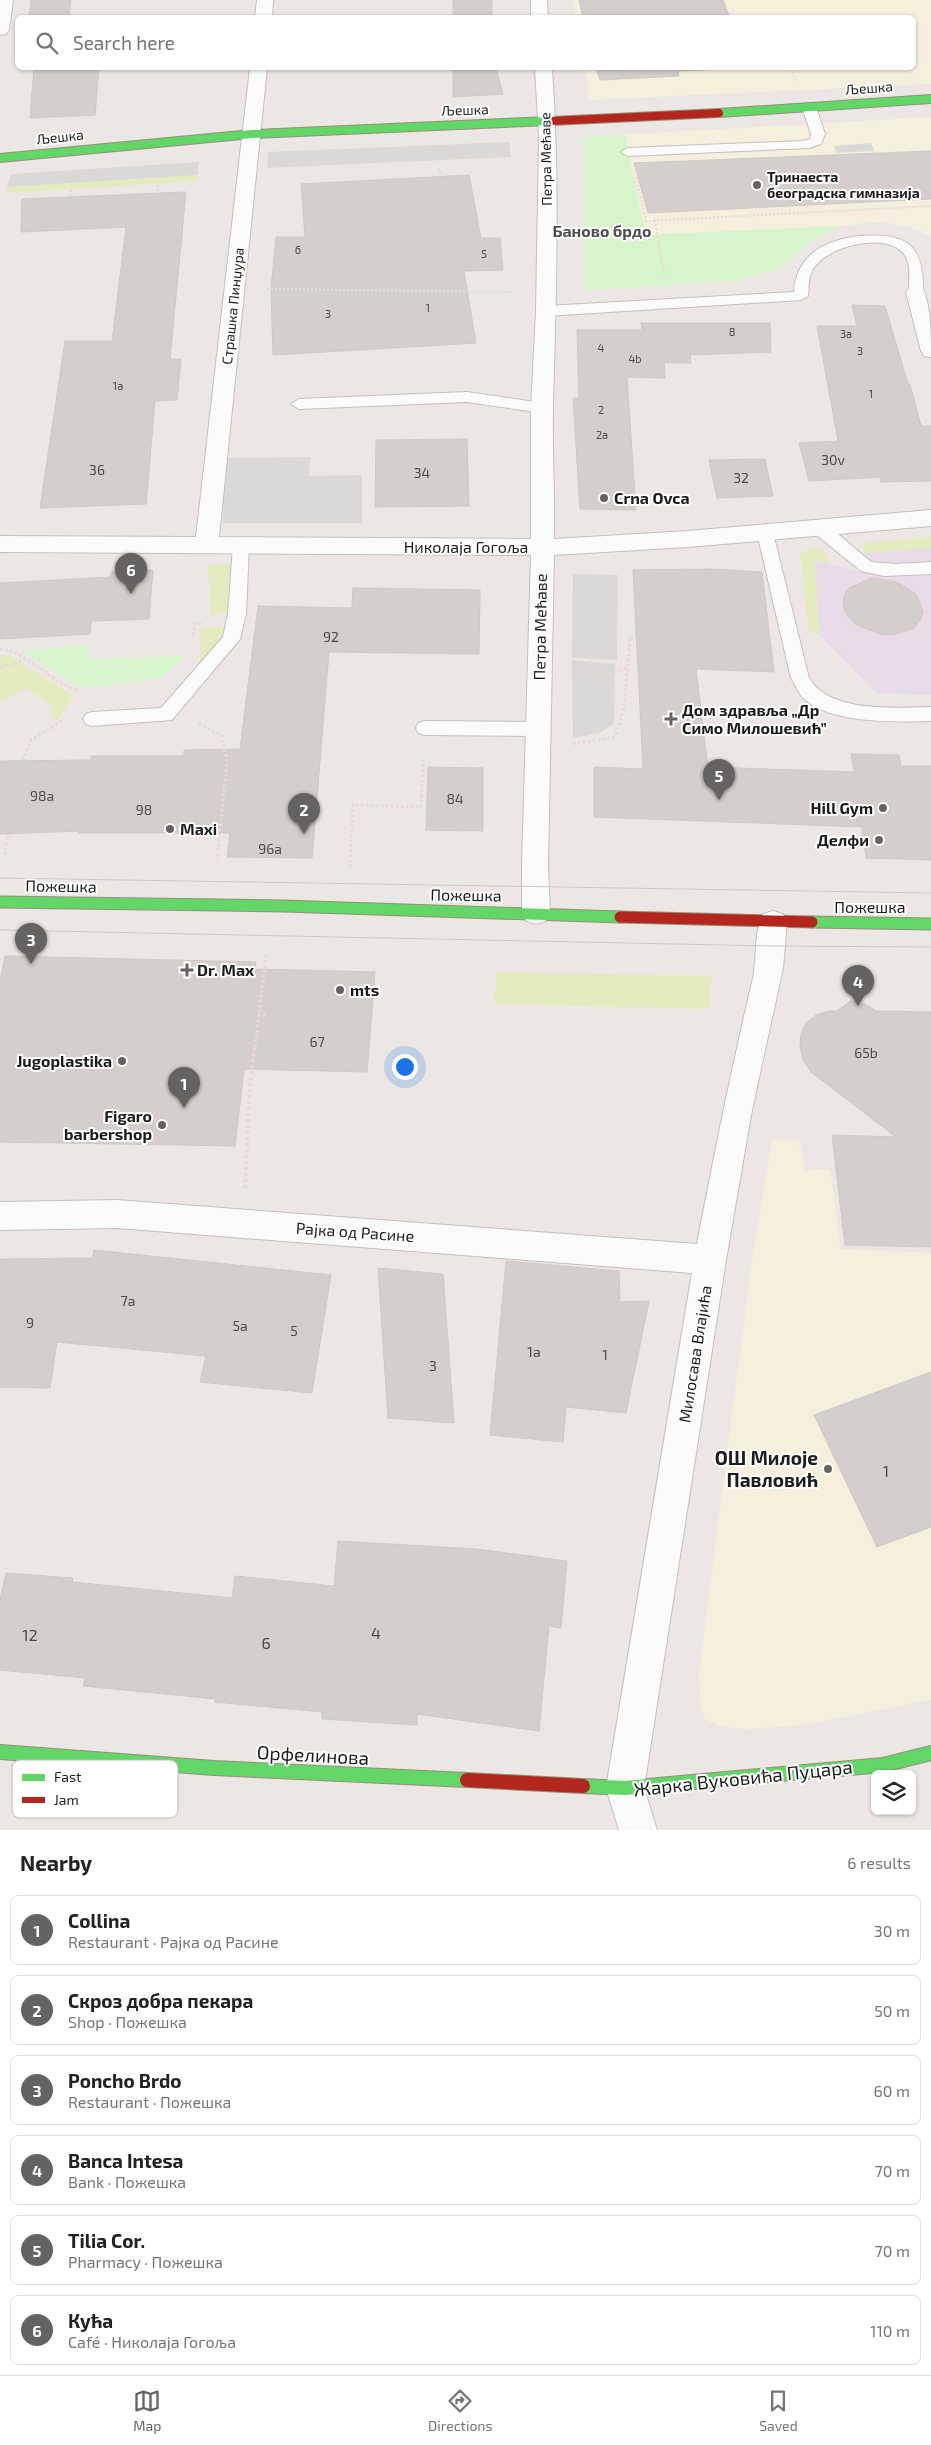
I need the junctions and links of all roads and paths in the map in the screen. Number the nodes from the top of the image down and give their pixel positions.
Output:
1 (5, 0) edge
2 (264, 0) edge
3 (539, 0) edge
4 (263, 15) edge
5 (540, 15) edge
6 (0, 30) edge
7 (258, 70) edge
8 (543, 70) edge
9 (791, 70) edge
10 (799, 86) dead end
11 (931, 99) edge
12 (809, 107) junction
13 (547, 121) junction
14 (252, 134) junction
15 (629, 152) joint
16 (0, 158) edge
17 (439, 168) dead end
18 (441, 176) dead end
19 (158, 185) dead end
20 (71, 190) dead end
21 (158, 193) dead end
22 (71, 196) dead end
23 (787, 206) dead end
24 (931, 206) edge
25 (791, 213) junction
26 (655, 220) junction
27 (931, 276) edge
28 (916, 284) junction
29 (235, 288) junction
30 (524, 292) dead end
31 (670, 303) junction
32 (546, 311) junction
33 (931, 351) edge
34 (299, 404) dead end
35 (542, 408) junction
36 (931, 518) edge
37 (819, 528) junction
38 (765, 533) junction
39 (0, 544) edge
40 (207, 545) junction
41 (241, 546) junction
42 (542, 547) junction
43 (931, 568) edge
44 (235, 619) junction
45 (635, 638) dead end
46 (192, 641) dead end
47 (0, 649) edge
48 (591, 653) dead end
49 (27, 659) junction
50 (628, 667) junction
51 (0, 668) edge
52 (176, 704) junction
53 (931, 714) edge
54 (100, 718) joint
55 (425, 728) joint
56 (537, 729) junction
57 (31, 740) dead end
58 (566, 745) dead end
59 (23, 760) dead end
60 (8, 834) dead end
61 (5, 855) dead end
62 (217, 860) dead end
63 (350, 867) dead end
64 (0, 902) edge
65 (536, 913) junction
66 (773, 922) junction
67 (931, 924) edge
68 (266, 955) dead end
69 (258, 1015) junction
70 (268, 1016) dead end
71 (248, 1159) dead end
72 (0, 1216) edge
73 (710, 1260) junction
74 (0, 1752) edge
75 (931, 1753) edge
76 (107, 1760) edge
77 (178, 1765) edge
78 (625, 1788) junction
79 (638, 1830) edge

1 - 6 street
2 - 4 street
3 - 5 street
7 - 14 street, Страшка Пинџура
8 - 13 street, Петра Мећаве
9 - 10 path
11 - 12 street, Љешка
12 - 13 street, Љешка
12 - 15 lane
13 - 14 street, Љешка
13 - 32 street, Петра Мећаве
14 - 16 street, Љешка
14 - 29 street, Страшка Пинџура
15 - 26 path
17 - 18 path
19 - 21 path
20 - 22 path
23 - 25 path
24 - 25 path
25 - 26 path
26 - 31 path
27 - 28 lane
28 - 31 lane
28 - 33 street
29 - 30 path
29 - 40 street, Страшка Пинџура
31 - 32 lane
32 - 35 street, Петра Мећаве
34 - 35 lane
35 - 42 street, Петра Мећаве
36 - 37 street, Николаја Гогоља
37 - 38 street, Николаја Гогоља
37 - 43 lane
38 - 42 street, Николаја Гогоља
38 - 53 lane
39 - 40 street, Николаја Гогоља
40 - 41 street, Николаја Гогоља
41 - 42 street, Николаја Гогоља
41 - 44 lane
42 - 56 street, Петра Мећаве
44 - 46 path
44 - 52 lane
45 - 50 path
47 - 49 path
48 - 50 path
49 - 51 path
49 - 54 path
50 - 58 path
52 - 54 lane
52 - 62 path
55 - 56 lane
55 - 63 path
56 - 65 street, Петра Мећаве
57 - 59 path
60 - 61 path
64 - 65 street, Пожешка
65 - 66 street, Пожешка
66 - 67 street, Пожешка
66 - 73 street, Милосава Влајића
68 - 69 path
69 - 70 path
69 - 71 path
72 - 73 street, Рајка од Расине
73 - 78 street, Милосава Влајића
74 - 76 street, Орфелинова
75 - 78 street, Жарка Вуковића Пуцара
77 - 78 street, Орфелинова
78 - 79 street, Жарка Вуковића Пуцара

